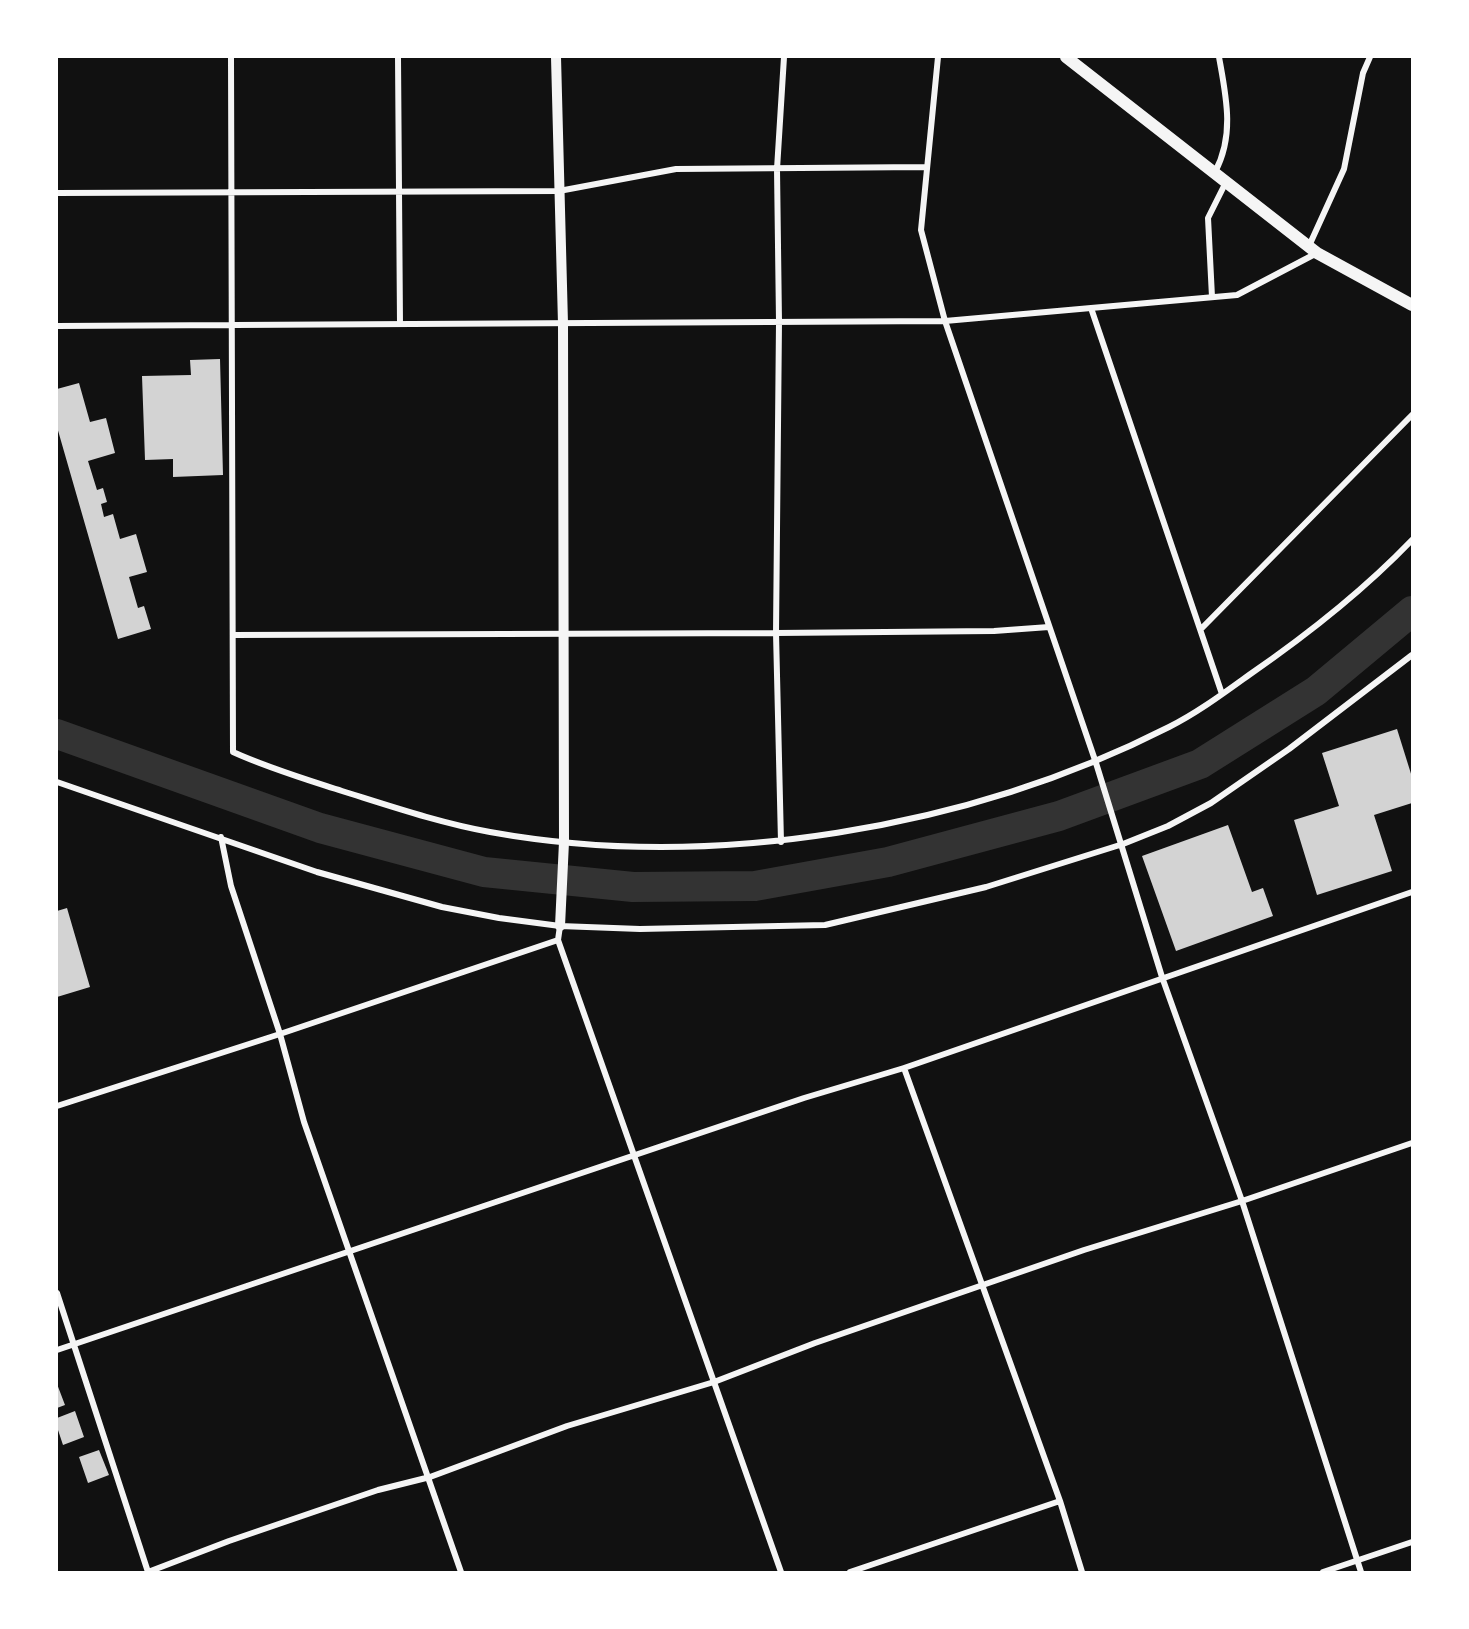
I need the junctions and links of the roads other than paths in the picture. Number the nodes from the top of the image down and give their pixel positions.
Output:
1 (231, 57) edge
2 (398, 57) edge
3 (556, 57) edge
4 (784, 57) edge
5 (938, 57) edge
6 (1066, 57) edge
7 (1219, 57) edge
8 (1370, 57) edge
9 (925, 167) junction
10 (777, 169) junction
11 (1215, 172) junction
12 (1226, 182) junction
13 (559, 191) junction
14 (399, 192) junction
15 (233, 193) junction
16 (57, 194) edge
17 (1313, 250) junction
18 (1212, 297) junction
19 (1410, 301) edge
20 (1091, 308) junction
21 (945, 321) junction
22 (779, 322) junction
23 (400, 324) junction
24 (563, 324) junction
25 (57, 326) edge
26 (233, 326) junction
27 (1412, 415) edge
28 (1412, 540) edge
29 (1049, 627) junction
30 (1202, 628) junction
31 (565, 633) junction
32 (776, 633) junction
33 (234, 635) junction
34 (1412, 655) edge
35 (1222, 694) junction
36 (1096, 762) junction
37 (57, 782) edge
38 (221, 837) junction
39 (564, 841) junction
40 (781, 842) junction
41 (1123, 843) junction
42 (1412, 892) edge
43 (561, 926) junction
44 (558, 940) junction
45 (1162, 977) junction
46 (280, 1034) junction
47 (904, 1068) junction
48 (57, 1106) edge
49 (1412, 1143) edge
50 (633, 1156) junction
51 (1242, 1201) junction
52 (348, 1252) junction
53 (982, 1286) junction
54 (57, 1293) edge
55 (75, 1344) junction
56 (57, 1350) edge
57 (714, 1382) junction
58 (430, 1477) junction
59 (1060, 1501) junction
60 (1412, 1542) edge
61 (1358, 1561) junction
62 (148, 1572) edge
63 (461, 1572) edge
64 (781, 1572) edge
65 (850, 1572) edge
66 (1082, 1572) edge
67 (1323, 1572) edge
68 (1361, 1572) edge

1 - 15 street
2 - 14 street
3 - 13 street
4 - 10 street
5 - 9 street
6 - 11 main road
7 - 11 street
8 - 17 street
9 - 10 street
9 - 21 street
10 - 13 street
10 - 22 street
11 - 12 main road
12 - 17 main road
12 - 18 street
13 - 14 street
13 - 24 street
14 - 15 street
14 - 23 street
15 - 16 street
15 - 26 street
17 - 18 street
17 - 19 main road
18 - 20 street
20 - 21 street
20 - 30 street
21 - 22 street
21 - 29 street
22 - 24 street
22 - 32 street
23 - 24 street
23 - 26 street
24 - 31 street
25 - 26 street
26 - 33 street
27 - 30 street
28 - 35 street
29 - 32 street
29 - 36 street
30 - 35 street
31 - 32 street
31 - 33 street
31 - 39 street
32 - 40 street
33 - 39 street
34 - 41 street
35 - 36 street
36 - 40 street
36 - 41 street
37 - 38 street
38 - 43 street
38 - 46 street
39 - 40 street
39 - 43 street
41 - 43 street
41 - 45 street
42 - 45 street
43 - 44 street
44 - 46 street
44 - 50 street
45 - 47 street
45 - 51 street
46 - 48 street
46 - 52 street
47 - 50 street
47 - 53 street
49 - 51 street
50 - 52 street
50 - 57 street
51 - 53 street
51 - 61 street
52 - 55 street
52 - 58 street
53 - 57 street
53 - 59 street
54 - 55 street
55 - 56 street
55 - 62 street
57 - 58 street
57 - 64 street
58 - 62 street
58 - 63 street
59 - 65 street
59 - 66 street
60 - 61 street
61 - 67 street
61 - 68 street

